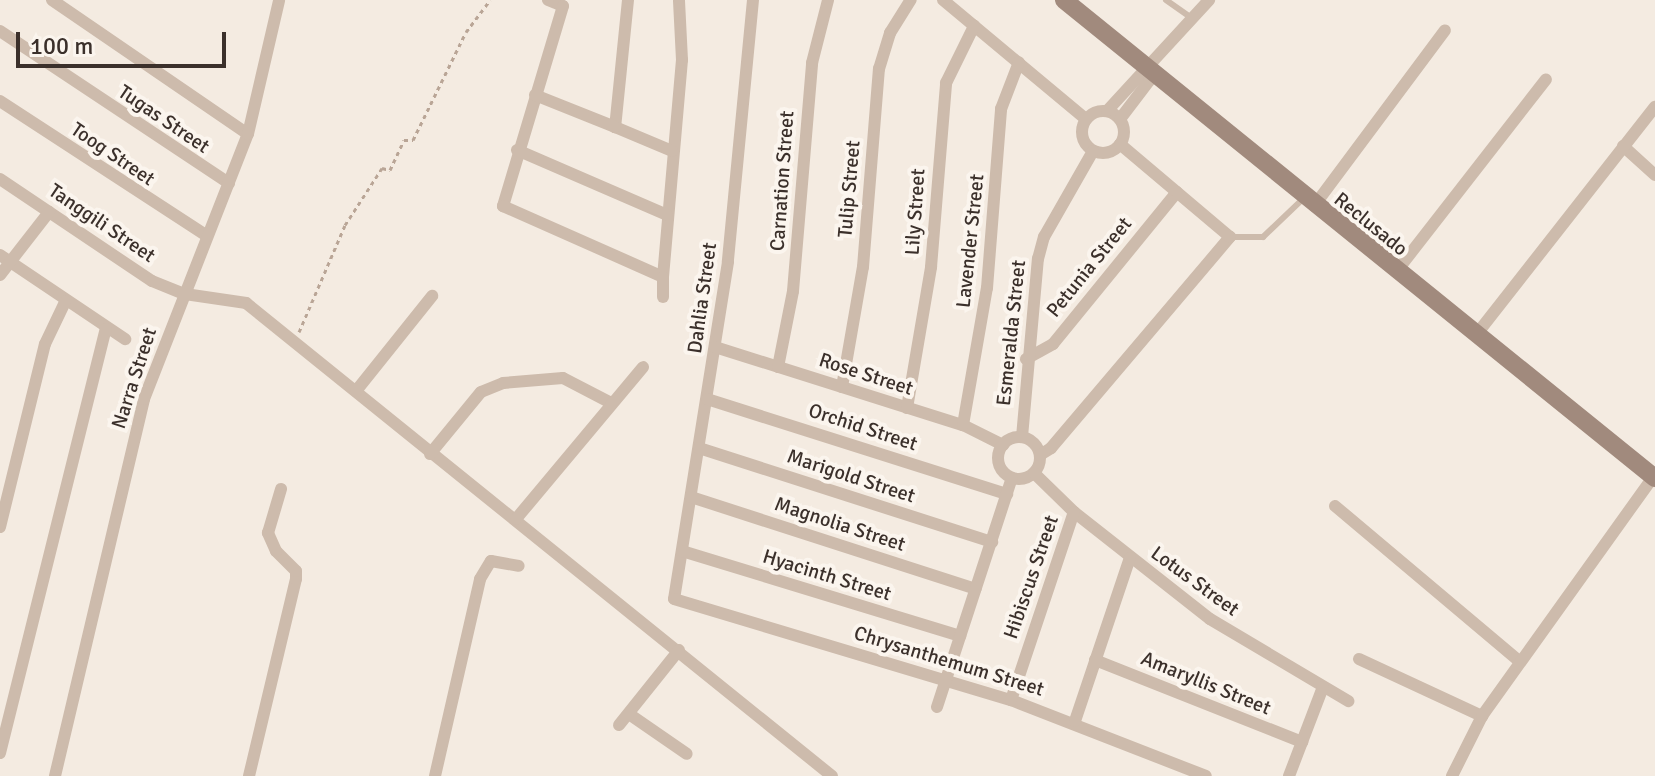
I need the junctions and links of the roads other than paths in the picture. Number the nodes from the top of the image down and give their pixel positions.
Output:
1 (52, 0) edge
2 (548, 0) edge
3 (628, 0) edge
4 (679, 0) edge
5 (753, 0) edge
6 (828, 0) edge
7 (911, 0) edge
8 (943, 0) edge
9 (1064, 0) edge
10 (1166, 0) edge
11 (1209, 0) edge
12 (279, 1) edge
13 (564, 3) edge
14 (1193, 19) junction
15 (974, 26) junction
16 (1445, 30) dead end
17 (0, 31) edge
18 (1019, 62) junction
19 (1150, 70) junction
20 (1546, 79) dead end
21 (535, 95) junction
22 (0, 101) edge
23 (1655, 107) edge
24 (1107, 111) junction
25 (1086, 119) junction
26 (1120, 119) junction
27 (615, 127) junction
28 (248, 134) junction
29 (1120, 144) junction
30 (1623, 146) junction
31 (517, 150) junction
32 (672, 151) junction
33 (1093, 151) junction
34 (1655, 175) edge
35 (0, 179) edge
36 (229, 183) junction
37 (1177, 192) junction
38 (1309, 202) junction
39 (49, 212) junction
40 (667, 215) junction
41 (207, 236) junction
42 (1230, 237) junction
43 (4, 258) edge
44 (1396, 272) junction
45 (0, 275) edge
46 (663, 277) junction
47 (185, 294) junction
48 (432, 296) dead end
49 (663, 297) dead end
50 (65, 302) junction
51 (106, 329) junction
52 (1476, 335) junction
53 (125, 339) dead end
54 (715, 347) junction
55 (1026, 359) junction
56 (643, 367) dead end
57 (778, 367) junction
58 (842, 387) junction
59 (356, 391) junction
60 (707, 399) junction
61 (611, 403) junction
62 (907, 408) junction
63 (963, 425) junction
64 (1022, 437) junction
65 (1003, 445) junction
66 (699, 448) junction
67 (430, 454) junction
68 (1040, 455) junction
69 (1034, 473) junction
70 (1654, 477) edge
71 (1012, 478) junction
72 (281, 489) dead end
73 (1007, 494) junction
74 (691, 497) junction
75 (1335, 506) dead end
76 (1074, 512) junction
77 (516, 519) junction
78 (0, 527) edge
79 (992, 542) junction
80 (682, 551) junction
81 (1130, 558) junction
82 (519, 566) dead end
83 (976, 589) junction
84 (674, 599) joint
85 (960, 636) junction
86 (679, 650) junction
87 (1359, 659) dead end
88 (1095, 660) junction
89 (1520, 662) junction
90 (945, 682) junction
91 (1323, 687) junction
92 (1011, 700) junction
93 (1348, 701) dead end
94 (937, 707) dead end
95 (629, 714) junction
96 (1482, 716) junction
97 (1075, 721) junction
98 (619, 725) dead end
99 (1302, 742) junction
100 (0, 753) edge
101 (687, 754) dead end
102 (1454, 773) edge
103 (55, 776) edge
104 (249, 776) edge
105 (435, 776) edge
106 (832, 776) edge
107 (1206, 776) edge
108 (1289, 776) edge
109 (1469, 776) edge

1 - 28 street
2 - 13 street
3 - 27 street
4 - 32 street
5 - 54 street, Dahlia Street
6 - 57 street, Carnation Street
7 - 58 street, Tulip Street
8 - 15 street
9 - 19 street, Reclusado
10 - 14 lane
11 - 14 street
12 - 28 street, Narra Street
13 - 21 street
14 - 19 street
15 - 18 street
15 - 62 street, Lily Street
16 - 38 street
17 - 36 street, Tugas Street
18 - 25 street
18 - 63 street, Lavender Street
19 - 24 street
19 - 26 street
19 - 38 street, Reclusado
20 - 44 street
21 - 27 street
21 - 31 street
22 - 41 street, Toog Street
23 - 30 street
24 - 25 street
24 - 26 street
25 - 33 street
26 - 29 street
27 - 32 street
28 - 36 street, Narra Street
29 - 33 street
29 - 37 street
30 - 34 street
30 - 52 street
31 - 40 street
31 - 46 street
32 - 40 street
33 - 55 street, Esmeralda Street
35 - 39 street, Tanggili Street
36 - 41 street, Narra Street
37 - 42 street
37 - 55 street, Petunia Street
38 - 42 lane
38 - 44 street, Reclusado
39 - 43 street
39 - 47 street, Tanggili Street
40 - 46 street
41 - 47 street, Narra Street
42 - 68 street
43 - 45 street
43 - 50 street
44 - 52 street, Reclusado
46 - 49 street
47 - 59 street, Tanggili Street
47 - 103 street, Narra Street
48 - 59 street
50 - 51 street
50 - 78 street
51 - 53 street
51 - 100 street
52 - 70 street, Reclusado
54 - 57 street, Rose Street
54 - 60 street, Dahlia Street
55 - 64 street, Esmeralda Street
56 - 61 street
57 - 58 street, Rose Street
58 - 62 street, Rose Street
59 - 67 street, Tanggili Street
60 - 66 street, Dahlia Street
60 - 73 street, Orchid Street
61 - 67 street
61 - 77 street
62 - 63 street, Rose Street
63 - 65 street, Rose Street
64 - 65 street
64 - 68 street
65 - 71 street
66 - 74 street, Dahlia Street
66 - 79 street, Marigold Street
67 - 77 street, Tanggili Street
68 - 69 street
69 - 71 street
69 - 76 street, Lotus Street
70 - 89 street
71 - 73 street
72 - 104 street
73 - 79 street
74 - 80 street, Dahlia Street
74 - 83 street, Magnolia Street
75 - 89 street
76 - 81 street, Lotus Street
76 - 92 street, Hibiscus Street
77 - 86 street, Tanggili Street
79 - 83 street
80 - 84 street, Dahlia Street
80 - 85 street, Hyacinth Street
81 - 88 street
81 - 91 street, Lotus Street
82 - 105 street
83 - 85 street
84 - 90 street, Chrysanthemum Street
85 - 90 street
86 - 95 street
86 - 106 street, Tanggili Street
87 - 96 street
88 - 97 street
88 - 99 street, Amaryllis Street
89 - 96 street
90 - 92 street, Chrysanthemum Street
90 - 94 street
91 - 93 street, Lotus Street
91 - 99 street
92 - 97 street, Chrysanthemum Street
95 - 98 street
95 - 101 street
96 - 102 street
97 - 107 street, Chrysanthemum Street
99 - 108 street
102 - 109 street

